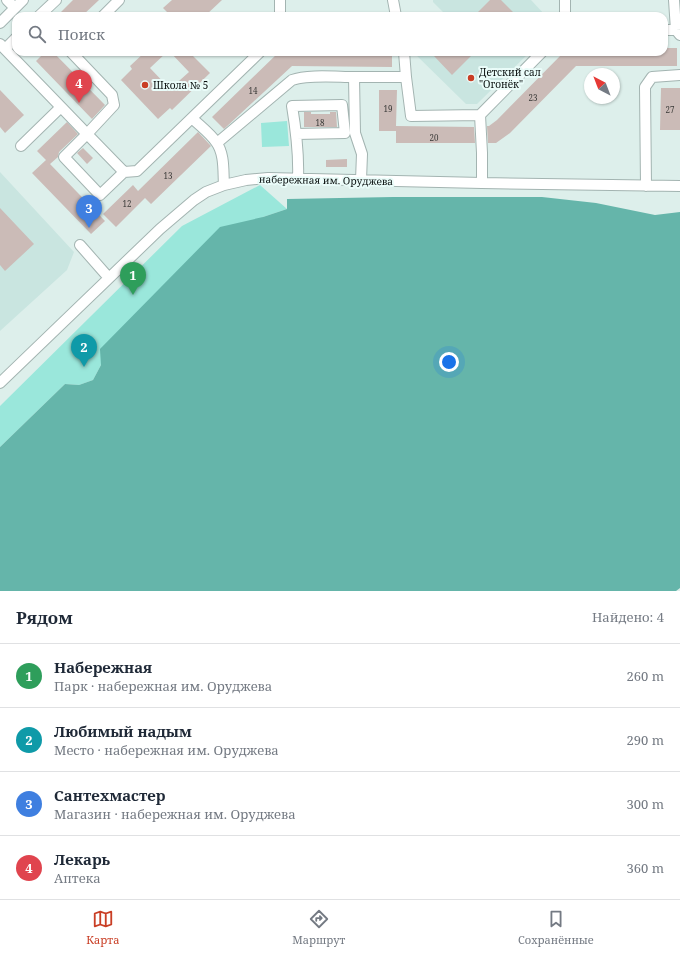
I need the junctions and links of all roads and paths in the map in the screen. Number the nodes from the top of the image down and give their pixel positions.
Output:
1 (7, 0) edge
2 (24, 0) edge
3 (56, 0) edge
4 (119, 0) edge
5 (280, 0) edge
6 (393, 0) edge
7 (565, 0) edge
8 (674, 0) edge
9 (15, 8) junction
10 (43, 12) edge
11 (107, 12) edge
12 (280, 12) edge
13 (395, 12) edge
14 (565, 12) edge
15 (0, 23) edge
16 (668, 31) edge
17 (678, 32) edge
18 (12, 41) edge
19 (2, 47) edge
20 (75, 56) edge
21 (256, 56) edge
22 (404, 56) edge
23 (538, 56) edge
24 (680, 75) edge
25 (354, 77) junction
26 (406, 78) junction
27 (61, 107) junction
28 (480, 115) junction
29 (192, 118) junction
30 (87, 134) junction
31 (296, 134) junction
32 (217, 143) junction
33 (21, 146) dead end
34 (124, 172) junction
35 (298, 178) junction
36 (361, 180) junction
37 (482, 183) junction
38 (224, 185) junction
39 (646, 186) junction
40 (680, 186) edge
41 (80, 245) dead end
42 (109, 278) junction
43 (0, 383) edge

1 - 9 street
2 - 9 street
3 - 10 street
4 - 11 street
5 - 12 street
6 - 13 street
7 - 14 street
8 - 17 street
9 - 15 street
16 - 17 street
18 - 19 street
19 - 27 street
20 - 30 street
21 - 29 street
22 - 26 street
23 - 28 street
24 - 39 street
25 - 26 street
25 - 32 street
25 - 36 street
26 - 28 street
27 - 30 street
27 - 33 street
28 - 37 street
29 - 32 street
29 - 34 street
30 - 34 street
30 - 34 street
31 - 31 street
31 - 35 street
32 - 38 street
35 - 36 street, набережная им. Оруджева
35 - 38 street, набережная им. Оруджева
36 - 37 street, набережная им. Оруджева
37 - 39 street, набережная им. Оруджева
38 - 42 street, набережная им. Оруджева
39 - 40 street, набережная им. Оруджева
41 - 42 street
42 - 43 street, набережная им. Оруджева

